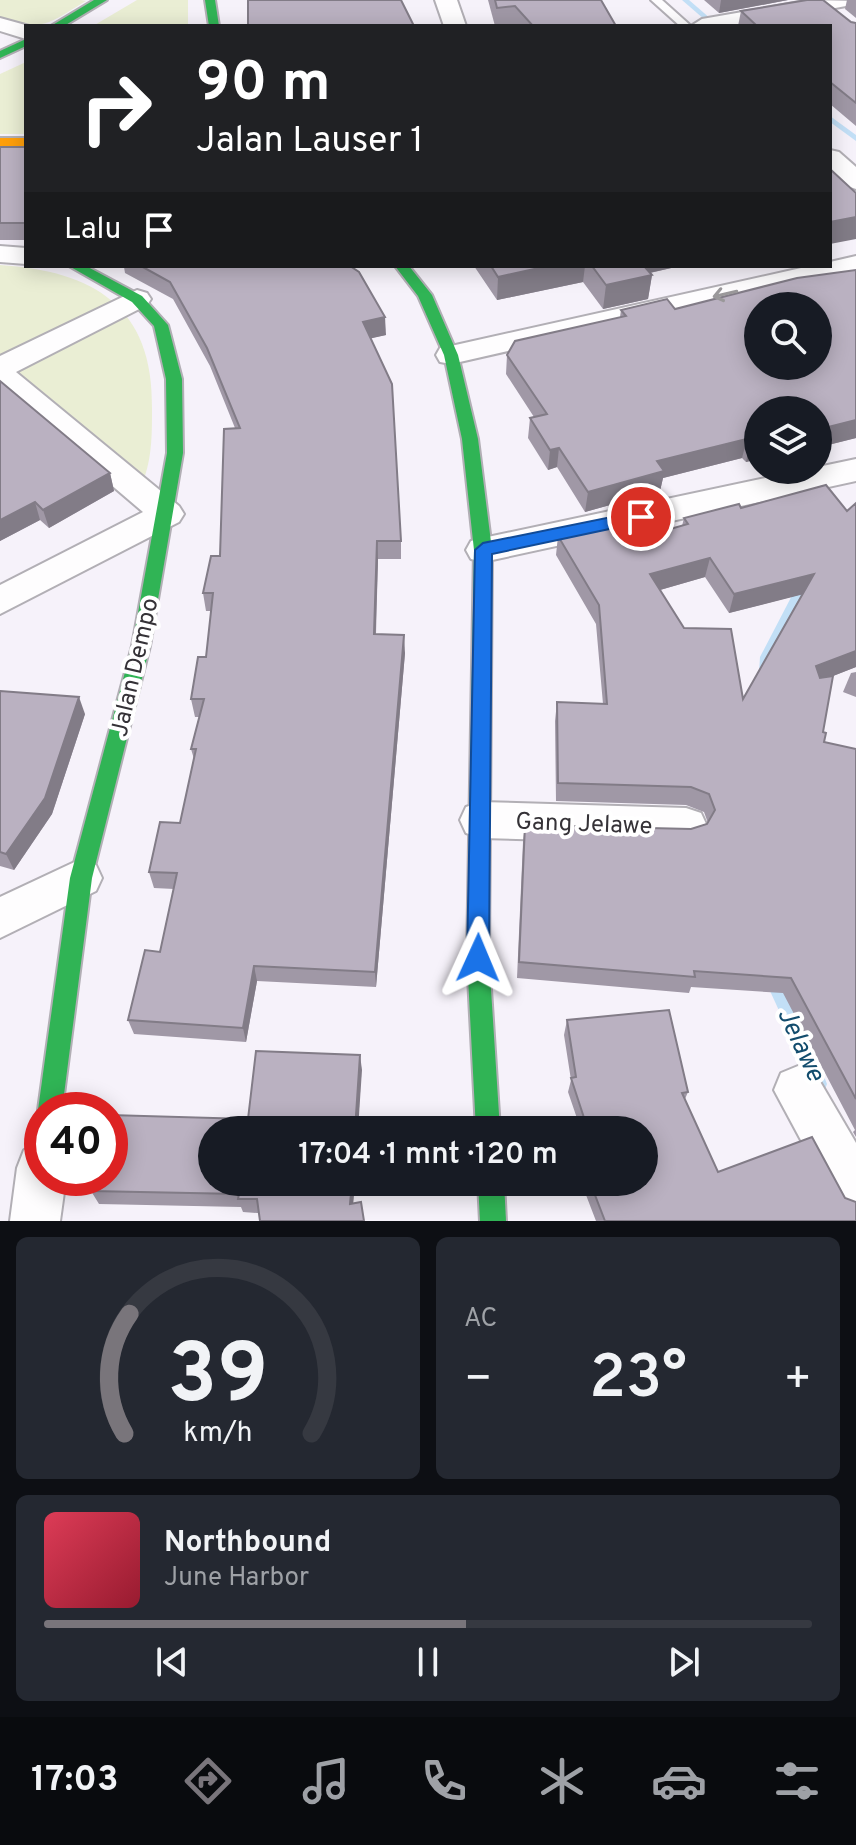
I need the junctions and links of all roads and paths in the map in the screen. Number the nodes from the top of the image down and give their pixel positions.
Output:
1 (125, 0) edge
2 (210, 0) edge
3 (446, 0) edge
4 (656, 0) edge
5 (846, 0) edge
6 (94, 1) edge
7 (818, 2) edge
8 (0, 24) edge
9 (59, 24) edge
10 (85, 24) edge
11 (214, 24) edge
12 (454, 24) edge
13 (684, 24) edge
14 (713, 24) edge
15 (847, 26) edge
16 (24, 31) edge
17 (24, 43) edge
18 (0, 55) edge
19 (24, 58) edge
20 (0, 69) edge
21 (0, 142) edge
22 (24, 142) edge
23 (832, 159) edge
24 (856, 181) edge
25 (0, 254) edge
26 (24, 256) edge
27 (856, 264) edge
28 (832, 267) edge
29 (80, 268) edge
30 (404, 268) edge
31 (821, 268) edge
32 (795, 271) edge
33 (137, 299) junction
34 (451, 355) junction
35 (0, 371) edge
36 (856, 470) edge
37 (167, 514) junction
38 (483, 550) junction
39 (0, 601) edge
40 (481, 820) junction
41 (686, 826) edge
42 (81, 878) junction
43 (0, 918) edge
44 (798, 1090) dead end
45 (52, 1092) edge
46 (487, 1116) edge
47 (856, 1191) edge
48 (38, 1196) edge
49 (492, 1196) edge
50 (35, 1221) edge
51 (493, 1221) edge

1 - 10 street
2 - 11 street
3 - 12 street
4 - 13 lane
5 - 7 street
6 - 9 street
7 - 14 street
7 - 15 street
8 - 16 street
17 - 18 street
19 - 20 street
21 - 22 street
23 - 24 street
25 - 26 street
27 - 28 street
29 - 33 street, Jalan Dempo
30 - 34 street
31 - 32 street
32 -> 34 street
33 - 35 street
33 - 37 street, Jalan Dempo
34 - 38 street
35 - 37 street
36 - 38 street
37 - 39 street
37 - 42 street, Jalan Dempo
38 - 40 street
40 - 41 street, Gang Jelawe
40 - 46 street
42 - 43 street
42 - 45 street, Jalan Dempo
44 - 47 street
48 - 50 street
49 - 51 street

